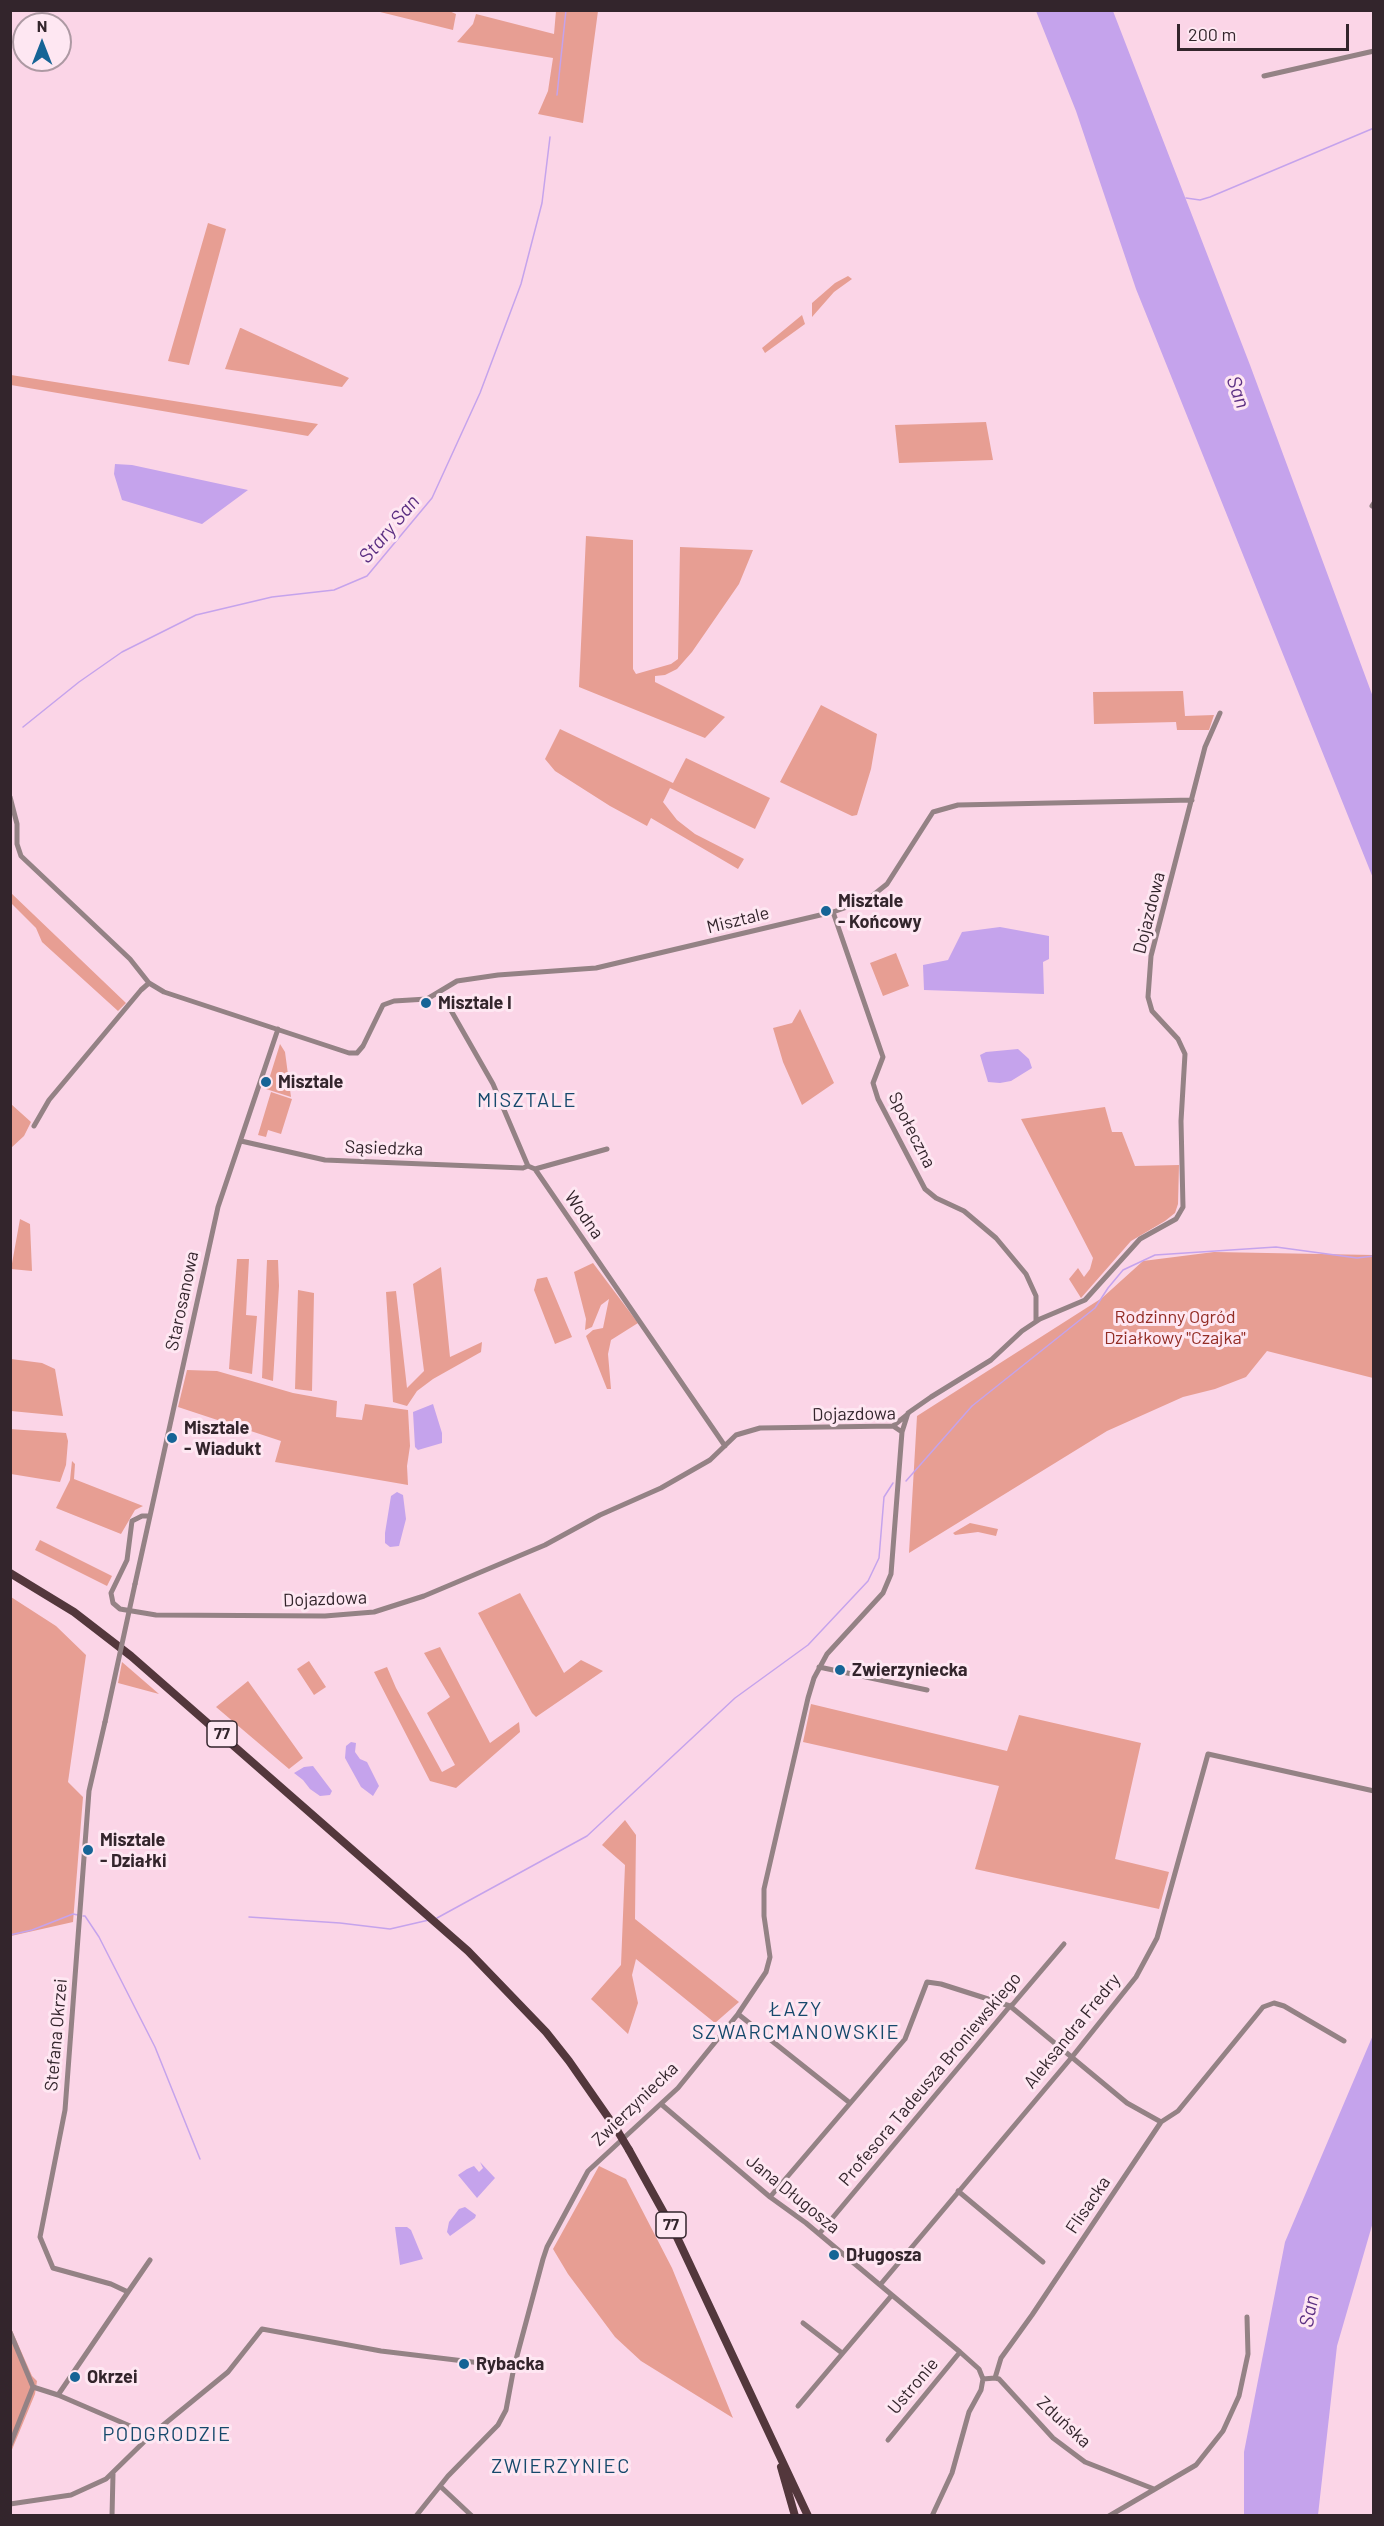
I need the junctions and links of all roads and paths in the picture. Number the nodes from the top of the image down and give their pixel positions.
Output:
1 (1374, 51) edge
2 (1264, 76) dead end
3 (1220, 713) dead end
4 (10, 796) edge
5 (1192, 800) junction
6 (833, 912) junction
7 (149, 983) junction
8 (437, 993) junction
9 (278, 1029) junction
10 (34, 1125) dead end
11 (241, 1141) junction
12 (607, 1149) dead end
13 (528, 1166) junction
14 (535, 1169) junction
15 (1036, 1321) junction
16 (908, 1413) junction
17 (893, 1426) junction
18 (902, 1431) junction
19 (725, 1446) junction
20 (149, 1516) junction
21 (10, 1573) edge
22 (819, 1667) junction
23 (927, 1690) dead end
24 (105, 1722) joint
25 (1374, 1791) edge
26 (1064, 1944) dead end
27 (1010, 2006) junction
28 (738, 2014) junction
29 (1344, 2041) dead end
30 (1072, 2057) junction
31 (662, 2103) junction
32 (850, 2103) junction
33 (1161, 2122) junction
34 (958, 2191) junction
35 (770, 2197) junction
36 (819, 2234) junction
37 (150, 2260) dead end
38 (1043, 2262) dead end
39 (880, 2285) junction
40 (128, 2292) junction
41 (892, 2295) junction
42 (1247, 2317) dead end
43 (803, 2323) dead end
44 (10, 2332) edge
45 (960, 2352) junction
46 (842, 2354) junction
47 (514, 2367) junction
48 (995, 2378) junction
49 (983, 2379) junction
50 (33, 2387) junction
51 (58, 2395) junction
52 (798, 2406) dead end
53 (765, 2423) junction
54 (152, 2435) junction
55 (888, 2440) dead end
56 (10, 2445) edge
57 (113, 2474) junction
58 (440, 2486) junction
59 (1154, 2489) junction
60 (10, 2504) edge
61 (112, 2516) edge
62 (416, 2516) edge
63 (472, 2516) edge
64 (795, 2516) edge
65 (808, 2516) edge
66 (932, 2516) edge
67 (1108, 2516) edge

1 - 2 street
3 - 5 street, Dojazdowa
4 - 7 street, Misztale
5 - 6 street, Misztale
5 - 15 street, Dojazdowa
6 - 8 street, Misztale
6 - 15 street, Społeczna
7 - 9 street, Misztale
7 - 10 street
8 - 9 street, Misztale
8 - 13 street
9 - 11 street, Starosanowa
11 - 13 street, Sąsiedzka
11 - 20 street, Starosanowa
12 - 14 street
13 - 14 street
14 - 19 street, Wodna
15 - 16 street, Dojazdowa
16 - 17 street
16 - 18 street, Dojazdowa
17 - 18 street, Dojazdowa
17 - 19 street, Dojazdowa
18 - 22 street, Zwierzyniecka
19 - 20 street, Dojazdowa
20 - 24 street, Starosanowa, bridge
21 - 53 main road, 77, bridge
22 - 23 street
22 - 28 street, Zwierzyniecka
24 - 40 street, Stefana Okrzei
25 - 30 street, Aleksandra Fredry
26 - 27 street, Profesora Tadeusza Broniewskiego
27 - 30 street
27 - 32 street
27 - 36 street, Profesora Tadeusza Broniewskiego
28 - 31 street, Zwierzyniecka
28 - 32 street
29 - 33 street, Flisacka
30 - 33 street
30 - 34 street, Aleksandra Fredry
31 - 35 street, Jana Długosza
31 - 47 street, Zwierzyniecka
32 - 35 street
33 - 48 street, Flisacka
34 - 38 street
34 - 39 street, Aleksandra Fredry
35 - 36 street, Jana Długosza
36 - 39 street, Jana Długosza
37 - 40 street
39 - 41 street, Jana Długosza
40 - 51 street
41 - 45 street, Jana Długosza
41 - 46 street
42 - 59 street
43 - 46 street
44 - 50 street
45 - 49 street, Jana Długosza
45 - 55 street, Ustronie
46 - 52 street
47 - 54 street
47 - 58 street, Zwierzyniecka
48 - 49 street
48 - 59 street, Zduńska
49 - 66 street
50 - 51 street
50 - 56 street
51 - 54 street
53 - 64 main road
53 - 65 main road, 77
54 - 57 street
57 - 60 street
57 - 61 street
58 - 62 street, Zwierzyniecka
58 - 63 street
59 - 67 street

